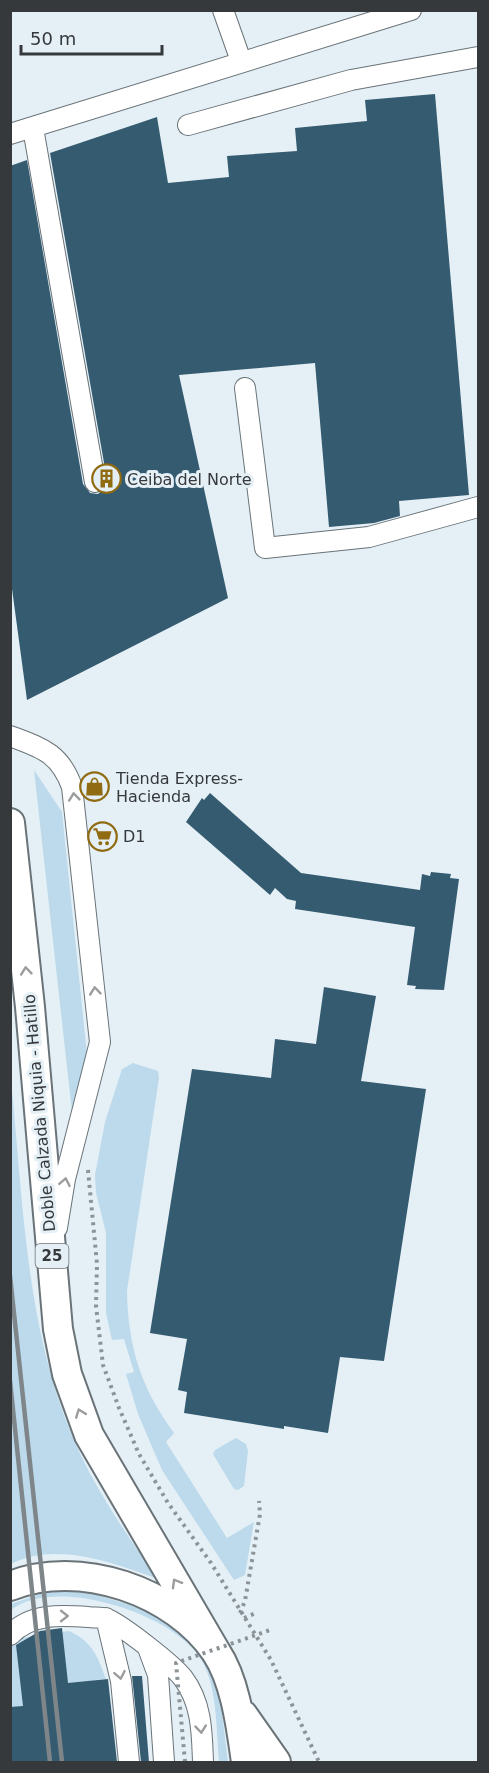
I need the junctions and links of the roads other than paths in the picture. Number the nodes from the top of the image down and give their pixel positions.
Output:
1 (223, 10) edge
2 (411, 10) edge
3 (478, 57) edge
4 (241, 61) junction
5 (188, 125) dead end
6 (33, 128) junction
7 (10, 134) edge
8 (245, 388) dead end
9 (95, 482) dead end
10 (478, 507) edge
11 (10, 736) edge
12 (10, 823) edge
13 (52, 1260) junction
14 (10, 1586) edge
15 (106, 1618) junction
16 (10, 1635) edge
17 (148, 1648) junction
18 (216, 1652) junction
19 (234, 1700) junction
20 (245, 1759) edge
21 (129, 1762) edge
22 (164, 1762) edge
23 (203, 1762) edge
24 (276, 1762) edge

1 - 4 street
2 - 4 street
3 - 5 street
4 - 6 street
6 - 7 street
6 - 9 street
8 - 10 street
13 -> 11 street
13 -> 12 highway, Doble Calzada Niquia - Hatillo / 25
18 -> 13 highway, Doble Calzada Niquia - Hatillo / 25
14 - 18 highway, 25
16 -> 15 street
15 - 17 street
15 -> 21 street
17 - 22 street
17 -> 23 street
18 - 19 highway, 25
19 - 20 highway, 25
19 - 24 highway, 25

